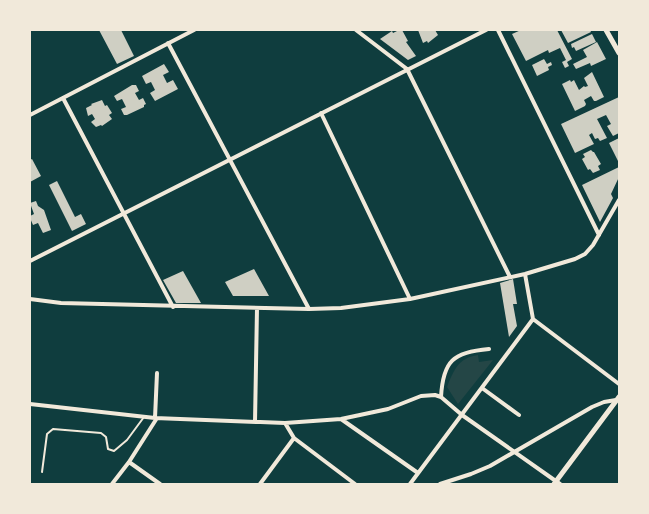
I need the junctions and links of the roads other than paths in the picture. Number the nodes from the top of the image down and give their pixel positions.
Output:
1 (194, 30) edge
2 (356, 30) edge
3 (486, 30) edge
4 (498, 30) edge
5 (606, 30) edge
6 (168, 43) junction
7 (619, 53) edge
8 (407, 70) junction
9 (63, 98) junction
10 (321, 113) junction
11 (30, 115) edge
12 (230, 160) junction
13 (619, 200) edge
14 (124, 214) junction
15 (599, 235) junction
16 (30, 261) edge
17 (525, 274) junction
18 (510, 277) junction
19 (30, 299) edge
20 (410, 299) junction
21 (173, 307) junction
22 (257, 308) junction
23 (309, 309) junction
24 (534, 319) junction
25 (489, 349) dead end
26 (157, 373) dead end
27 (619, 384) edge
28 (482, 388) junction
29 (441, 397) junction
30 (618, 398) edge
31 (30, 404) edge
32 (462, 415) junction
33 (519, 416) dead end
34 (144, 417) junction
35 (156, 418) junction
36 (341, 419) junction
37 (255, 422) junction
38 (286, 423) junction
39 (294, 438) junction
40 (514, 453) junction
41 (129, 462) junction
42 (42, 472) dead end
43 (418, 473) junction
44 (557, 483) edge
45 (112, 484) edge
46 (160, 484) edge
47 (260, 484) edge
48 (355, 484) edge
49 (410, 484) edge
50 (440, 484) edge

1 - 6 street
2 - 8 street
3 - 8 street
4 - 15 street
5 - 7 street
6 - 9 street
6 - 12 street
8 - 10 street
8 - 18 street
9 - 11 street
9 - 14 street
10 - 12 street
10 - 20 street
12 - 14 street
12 - 23 street
13 - 15 street
14 - 16 street
14 - 21 street
15 - 17 street
17 - 18 street
17 - 24 street
18 - 20 street
19 - 21 street
20 - 23 street
21 - 22 street
22 - 23 street
22 - 37 street
24 - 27 street
24 - 28 street
25 - 29 street
26 - 35 street
28 - 32 street
28 - 33 street
29 - 32 street
29 - 36 street
30 - 40 street
30 - 44 street
31 - 34 street
32 - 40 street
32 - 43 street
34 - 35 street
34 - 42 lane
35 - 37 street
35 - 41 street
36 - 38 street
36 - 43 street
37 - 38 street
38 - 39 street
39 - 47 street
39 - 48 street
40 - 44 street
40 - 50 street
41 - 45 street
41 - 46 street
43 - 49 street

